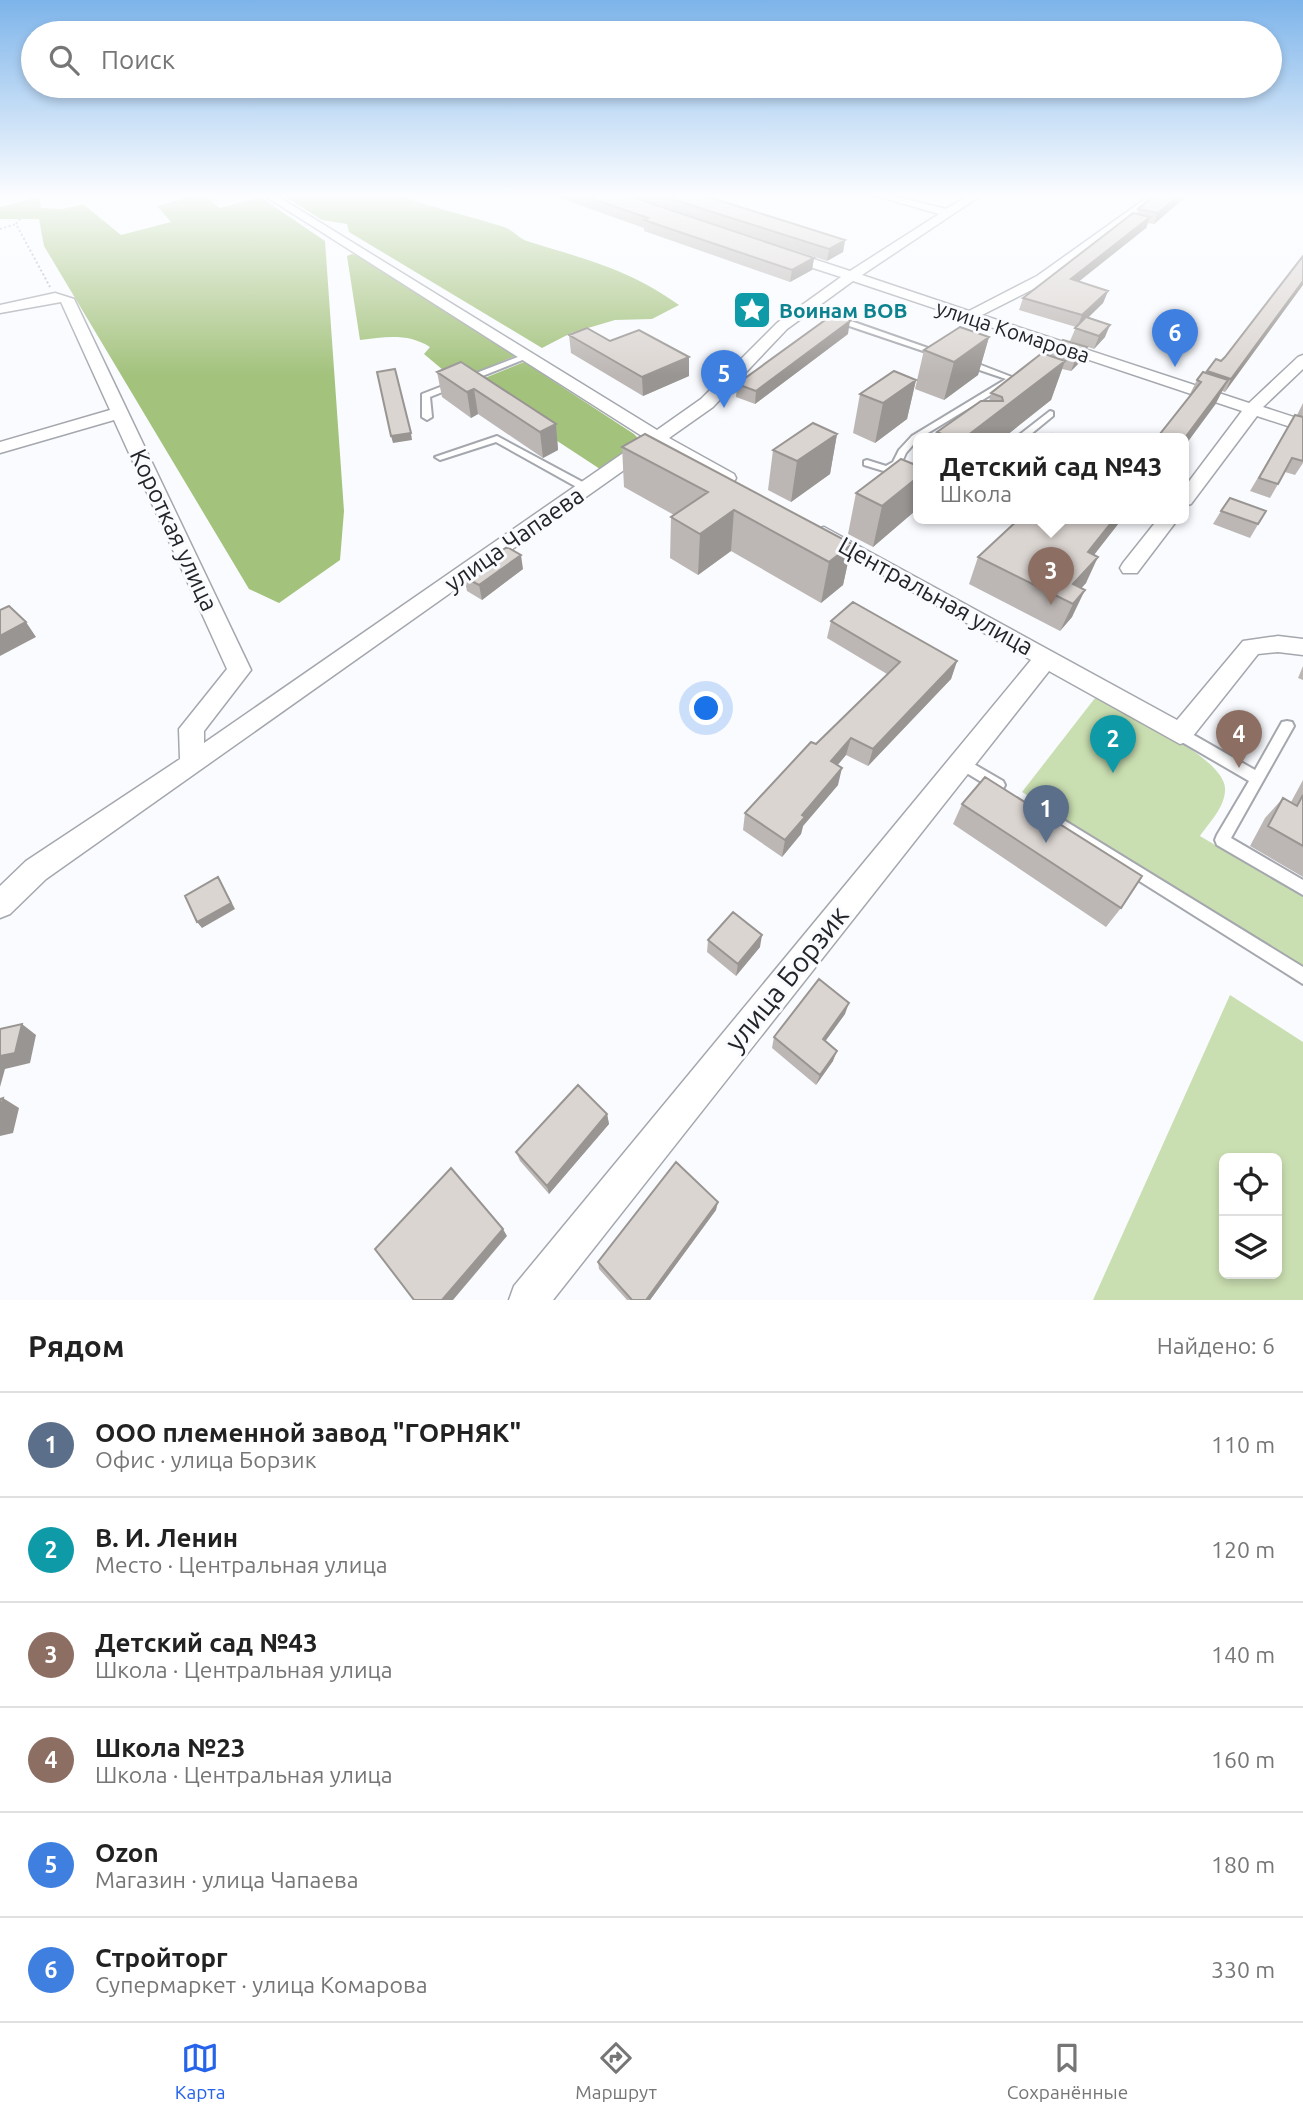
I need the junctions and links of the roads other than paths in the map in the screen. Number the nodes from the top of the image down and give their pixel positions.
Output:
1 (363, 255) edge
2 (786, 255) edge
3 (883, 255) edge
4 (1075, 255) edge
5 (849, 276) junction
6 (55, 297) joint
7 (805, 308) junction
8 (0, 309) edge
9 (969, 316) junction
10 (526, 357) junction
11 (1303, 360) edge
12 (1251, 410) junction
13 (119, 413) junction
14 (1050, 414) dead end
15 (427, 417) dead end
16 (1303, 426) edge
17 (928, 433) edge
18 (1026, 433) edge
19 (657, 438) junction
20 (913, 440) edge
21 (0, 448) edge
22 (440, 457) dead end
23 (867, 463) dead end
24 (586, 488) junction
25 (748, 490) edge
26 (1189, 494) edge
27 (806, 523) edge
28 (1164, 524) edge
29 (1130, 568) dead end
30 (1303, 648) edge
31 (1046, 658) junction
32 (1287, 726) dead end
33 (1180, 734) junction
34 (960, 762) junction
35 (193, 764) junction
36 (1256, 778) junction
37 (1007, 791) edge
38 (1031, 806) edge
39 (1303, 888) edge
40 (0, 905) edge
41 (1303, 976) edge
42 (528, 1300) edge

1 - 10 street
2 - 5 street, улица Комарова
3 - 5 street, улица Чапаева
4 - 9 street
5 - 7 street, улица Чапаева
5 - 9 street, улица Комарова
6 - 8 street
6 - 13 street, Короткая улица
7 - 17 lane
7 - 19 street, улица Чапаева
9 - 12 street, улица Комарова
10 - 15 lane
10 - 19 street
11 - 12 street
12 - 16 street, улица Комарова
12 - 26 street
13 - 21 street
13 - 35 street, Короткая улица
14 - 18 lane
19 - 24 street, улица Чапаева
19 - 25 street
20 - 23 lane
22 - 24 lane
24 - 35 street, улица Чапаева
27 - 31 street, Центральная улица
28 - 29 street
30 - 33 street
31 - 33 street, Центральная улица
31 - 34 street, улица Борзик
32 - 36 lane
33 - 36 lane
34 - 37 lane
34 - 42 street, улица Борзик
35 - 40 street, улица Чапаева
36 - 39 lane
38 - 41 lane

